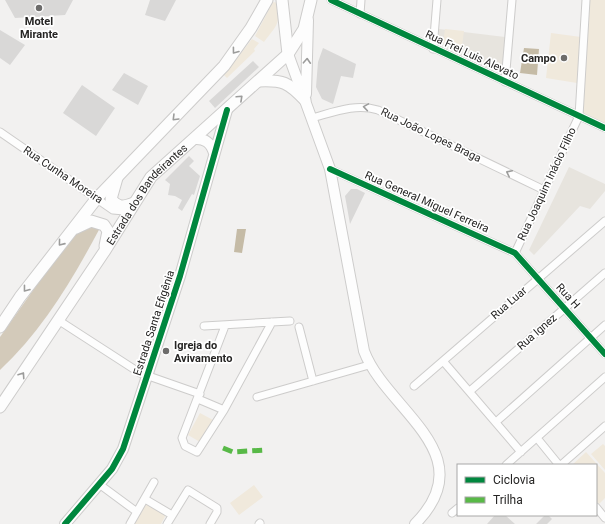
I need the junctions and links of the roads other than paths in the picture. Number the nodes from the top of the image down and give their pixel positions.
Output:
1 (267, 0) edge
2 (282, 0) edge
3 (311, 0) edge
4 (331, 0) edge
5 (361, 0) edge
6 (437, 0) edge
7 (512, 0) edge
8 (586, 0) edge
9 (360, 14) junction
10 (308, 16) junction
11 (433, 49) junction
12 (288, 54) junction
13 (259, 81) junction
14 (505, 82) junction
15 (305, 100) junction
16 (227, 110) junction
17 (579, 116) junction
18 (312, 118) junction
19 (605, 128) edge
20 (0, 132) edge
21 (194, 139) junction
22 (214, 153) junction
23 (330, 169) junction
24 (118, 176) junction
25 (544, 190) junction
26 (97, 198) junction
27 (132, 207) junction
28 (605, 221) edge
29 (73, 229) junction
30 (104, 252) junction
31 (515, 253) junction
32 (605, 273) edge
33 (538, 278) junction
34 (565, 308) junction
35 (58, 320) junction
36 (290, 321) dead end
37 (272, 322) junction
38 (605, 325) edge
39 (204, 326) dead end
40 (225, 326) junction
41 (299, 327) dead end
42 (0, 328) edge
43 (590, 337) junction
44 (605, 354) edge
45 (443, 361) junction
46 (369, 365) junction
47 (148, 375) junction
48 (605, 378) edge
49 (313, 381) junction
50 (414, 386) dead end
51 (470, 391) junction
52 (199, 396) junction
53 (257, 397) dead end
54 (0, 407) edge
55 (224, 410) junction
56 (496, 422) junction
57 (605, 426) edge
58 (537, 438) junction
59 (522, 452) junction
60 (507, 464) edge
61 (559, 464) edge
62 (561, 464) edge
63 (154, 482) dead end
64 (99, 484) junction
65 (145, 499) junction
66 (457, 509) edge
67 (597, 509) edge
68 (137, 512) junction
69 (452, 513) dead end
70 (172, 515) junction
71 (605, 518) edge
72 (65, 524) edge
73 (130, 524) edge
74 (166, 524) edge
75 (210, 524) edge
76 (415, 524) edge

1 -> 24 main road
2 - 12 main road
3 - 10 main road, Estrada dos Bandeirantes
4 - 9 street, Rua Frei Luis Alevato
5 - 9 street
6 - 11 street
7 - 14 street
8 - 17 street
9 - 11 street, Rua Frei Luis Alevato
10 - 12 main road, Estrada dos Bandeirantes
15 -> 10 main road
11 - 14 street, Rua Frei Luis Alevato
12 - 13 main road, Estrada dos Bandeirantes
12 - 15 main road
13 - 15 main road
16 -> 13 main road, Estrada dos Bandeirantes
14 - 17 street, Rua Frei Luis Alevato
15 - 18 main road
16 - 21 main road, Estrada dos Bandeirantes
16 - 22 main road, Estrada Santa Efigênia
17 - 19 street, Rua Frei Luis Alevato
17 - 25 street, Rua Joaquim Inácio Filho
18 - 23 main road
25 -> 18 street, Rua João Lopes Braga
20 - 26 street, Rua Cunha Moreira
21 - 22 main road
21 - 27 main road, Estrada dos Bandeirantes
22 - 47 main road, Estrada Santa Efigênia
23 - 31 street, Rua General Miguel Ferreira
23 - 46 main road
24 - 26 main road
24 - 27 main road
25 - 31 street, Rua Joaquim Inácio Filho
26 - 27 street, Rua Cunha Moreira
26 - 29 main road
27 - 30 main road, Estrada dos Bandeirantes
28 - 33 street, Rua Luar
29 - 30 main road
29 -> 42 main road
30 - 35 main road, Estrada dos Bandeirantes
31 - 33 street, Rua H
32 - 34 street, Rua Ignez
33 - 34 street, Rua H
33 - 45 street, Rua Luar
34 - 43 street, Rua H
34 - 51 street, Rua Ignez
35 - 47 street
54 -> 35 main road, Estrada dos Bandeirantes
36 - 37 street
37 - 40 street
37 - 55 street
38 - 43 street
39 - 40 street
40 - 52 street
41 - 49 street
43 - 44 street, Rua H
43 - 56 street
45 - 50 street, Rua Luar
45 - 51 street
46 - 49 street
46 - 76 main road
47 - 52 street
47 - 64 main road, Estrada Santa Efigênia
48 - 58 street
49 - 53 street
51 - 56 street
52 - 55 street
52 - 55 street
56 - 59 street
57 - 62 street
58 - 59 street
58 - 61 street
59 - 60 street
63 - 65 street
64 - 68 street
64 - 72 main road, Estrada Santa Efigênia
65 - 68 street
65 - 70 street
66 - 69 street
67 - 71 street
68 - 73 street
70 - 74 street
70 - 75 street

